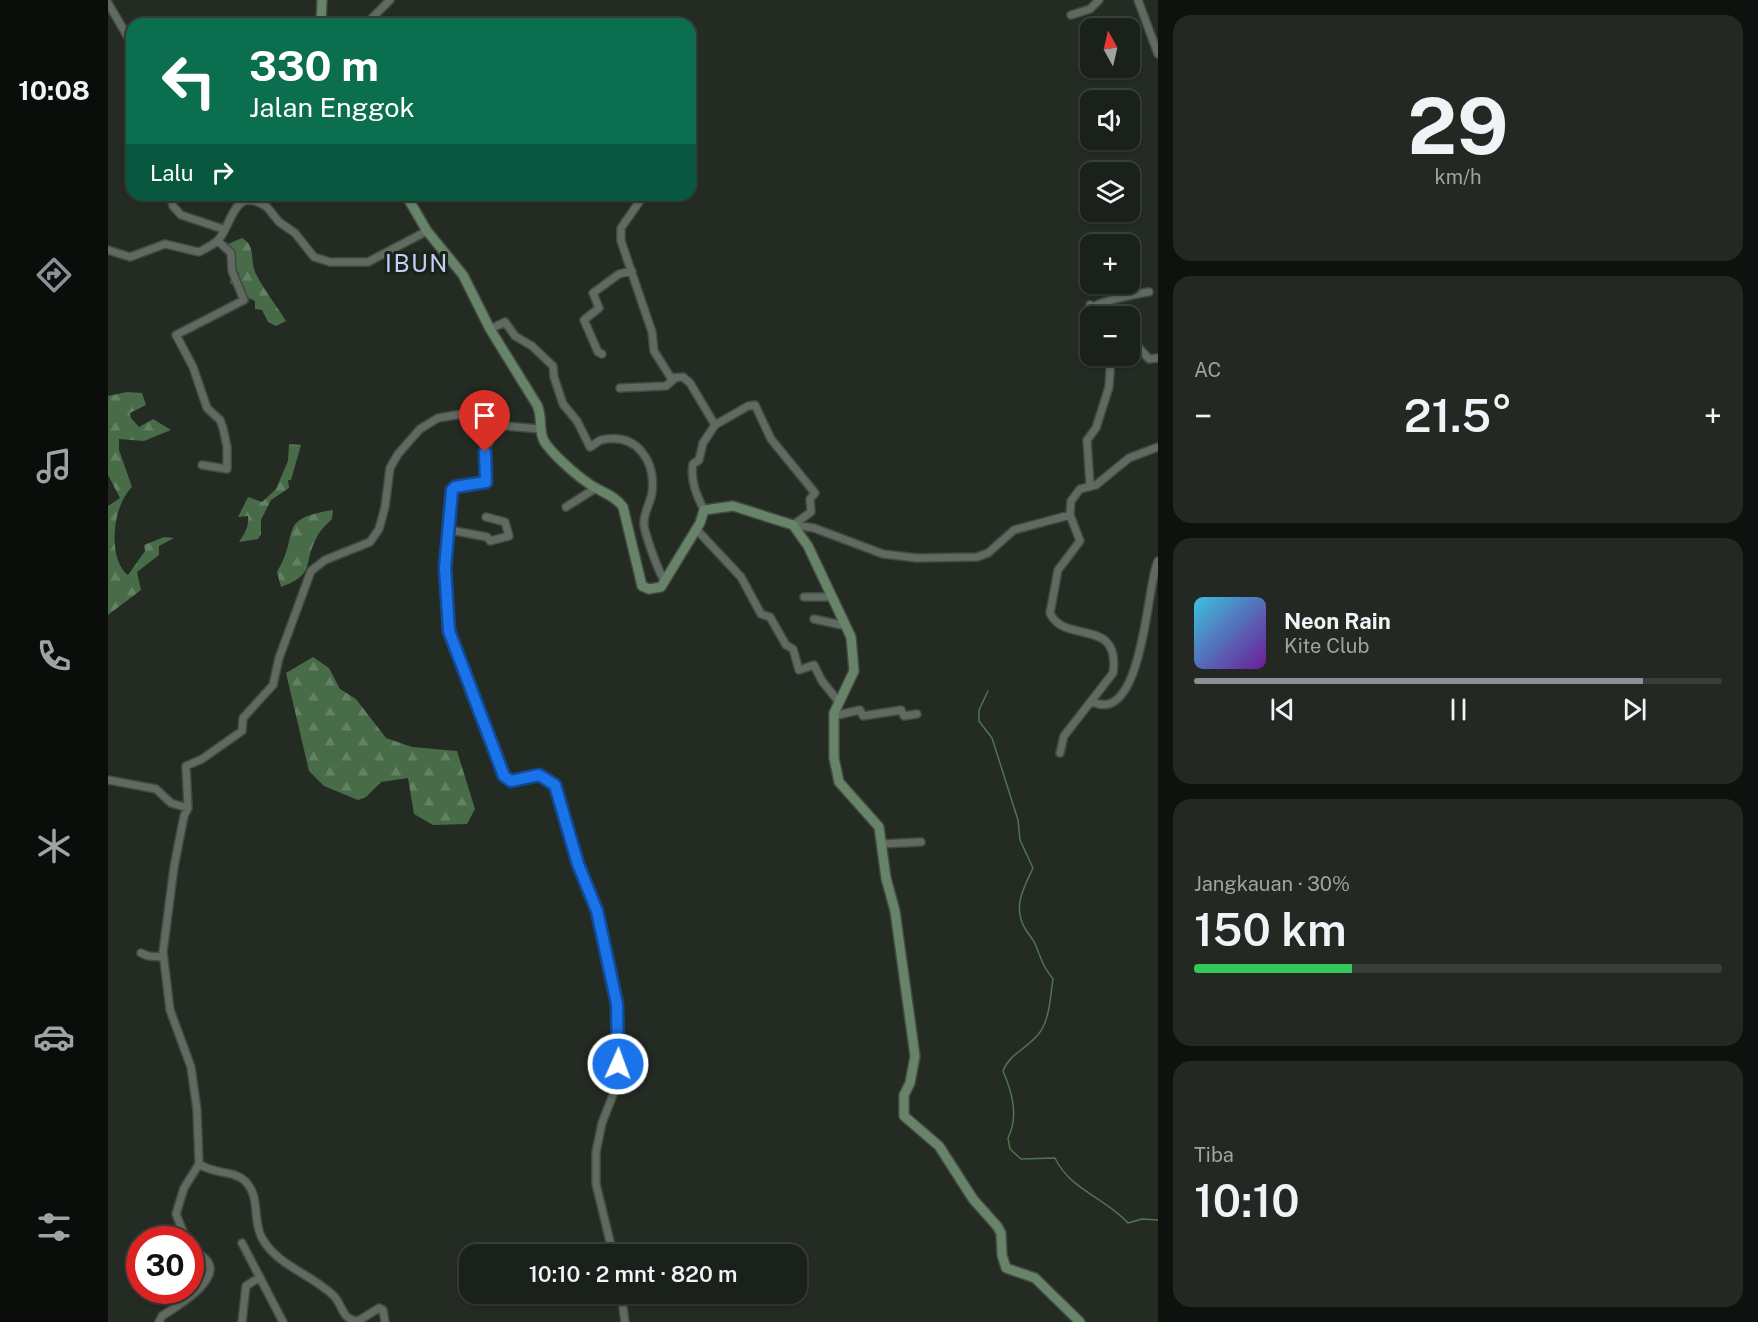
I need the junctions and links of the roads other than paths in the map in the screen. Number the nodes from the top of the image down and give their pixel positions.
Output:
1 (322, 0) edge
2 (390, 0) edge
3 (1098, 0) edge
4 (1138, 0) edge
5 (108, 1) edge
6 (1071, 15) dead end
7 (321, 18) edge
8 (372, 18) edge
9 (126, 33) edge
10 (1158, 54) edge
11 (172, 201) edge
12 (410, 201) edge
13 (640, 201) edge
14 (223, 229) junction
15 (427, 231) junction
16 (218, 241) junction
17 (108, 250) edge
18 (632, 271) junction
19 (1149, 292) dead end
20 (1090, 306) edge
21 (490, 328) junction
22 (1140, 348) edge
23 (602, 354) dead end
24 (1158, 358) edge
25 (1111, 366) edge
26 (674, 379) junction
27 (620, 388) dead end
28 (495, 425) junction
29 (714, 425) junction
30 (540, 429) junction
31 (1158, 447) edge
32 (202, 465) dead end
33 (1090, 485) junction
34 (596, 488) junction
35 (566, 507) dead end
36 (704, 510) junction
37 (1070, 515) junction
38 (486, 517) dead end
39 (793, 525) junction
40 (696, 529) junction
41 (450, 530) junction
42 (1158, 561) edge
43 (664, 581) junction
44 (804, 597) dead end
45 (832, 597) junction
46 (814, 619) dead end
47 (846, 626) junction
48 (839, 702) junction
49 (1093, 702) junction
50 (917, 714) dead end
51 (833, 716) junction
52 (1060, 753) dead end
53 (108, 780) edge
54 (188, 808) junction
55 (921, 842) dead end
56 (881, 844) junction
57 (141, 953) dead end
58 (163, 957) junction
59 (199, 1164) junction
60 (180, 1226) edge
61 (242, 1243) dead end
62 (611, 1244) edge
63 (204, 1259) edge
64 (260, 1277) junction
65 (204, 1284) edge
66 (178, 1304) edge
67 (623, 1304) edge
68 (367, 1320) edge
69 (159, 1322) edge
70 (242, 1322) edge
71 (283, 1322) edge
72 (385, 1322) edge
73 (625, 1322) edge
74 (1080, 1322) edge

1 - 7 main road
2 - 8 street
3 - 6 street
4 - 10 street
5 - 9 street
11 - 14 street
12 - 15 main road
13 - 18 street
14 - 15 street
14 - 16 street
15 - 21 main road
16 - 17 street
16 - 32 street
18 - 23 street
18 - 26 street
19 - 20 street
21 - 30 main road
21 - 43 street
22 - 24 street
25 - 33 street
26 - 27 street
26 - 29 street
28 - 30 street
28 - 41 street
28 - 54 street
29 - 36 street
29 - 39 street
30 - 34 main road
31 - 33 street
33 - 37 street
34 - 35 street
34 - 43 main road
36 - 39 main road
36 - 40 main road
37 - 39 street
37 - 49 street
38 - 41 street
39 - 45 main road
40 - 43 main road
40 - 48 street
41 - 62 street
42 - 49 street
44 - 45 street
45 - 47 main road
46 - 47 street
47 - 48 main road
48 - 51 main road
49 - 52 street
50 - 51 street
51 - 56 main road
53 - 54 street
54 - 58 street
55 - 56 street
56 - 74 main road
57 - 58 street
58 - 59 street
59 - 60 street
59 - 68 street
61 - 64 street
63 - 65 street
64 - 70 street
64 - 71 street
66 - 69 street
67 - 73 street
68 - 72 street

